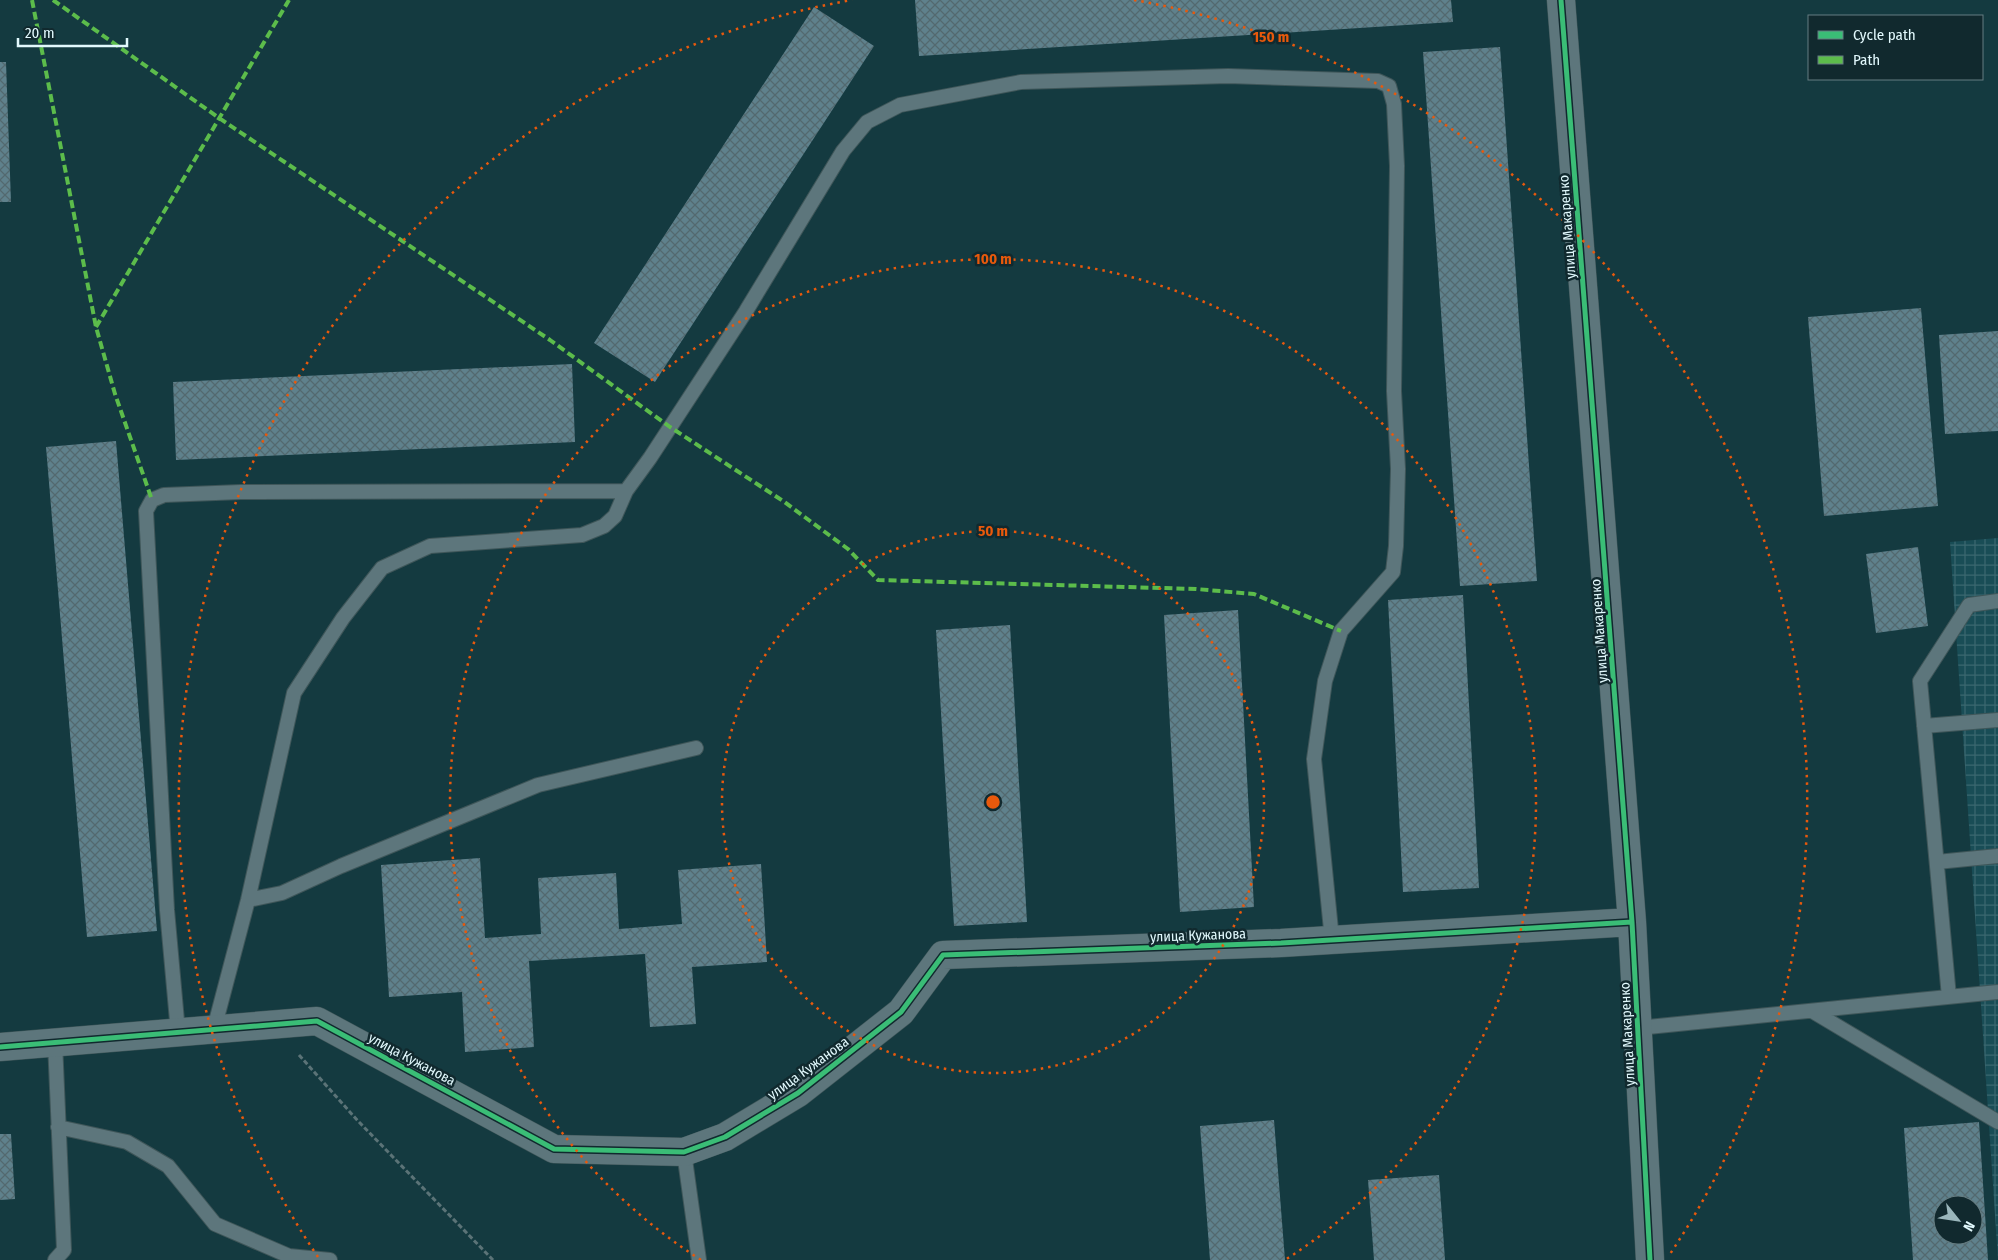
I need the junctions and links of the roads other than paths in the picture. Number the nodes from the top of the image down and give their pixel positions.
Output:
1 (1561, 0) edge
2 (626, 491) junction
3 (1998, 602) edge
4 (1998, 720) edge
5 (1924, 726) junction
6 (696, 748) dead end
7 (1998, 856) edge
8 (1937, 862) junction
9 (248, 900) junction
10 (1632, 922) junction
11 (1332, 940) junction
12 (1998, 992) edge
13 (1949, 997) junction
14 (1812, 1011) junction
15 (1638, 1028) junction
16 (214, 1029) junction
17 (178, 1032) junction
18 (55, 1042) junction
19 (0, 1047) edge
20 (1998, 1122) edge
21 (58, 1128) junction
22 (684, 1152) junction
23 (55, 1260) edge
24 (330, 1260) edge
25 (699, 1260) edge
26 (1650, 1260) edge

1 - 10 street, улица Макаренко
2 - 9 lane
2 - 11 lane
2 - 17 lane
3 - 5 lane
4 - 5 lane
5 - 8 lane
6 - 9 lane
7 - 8 lane
8 - 13 lane
9 - 16 lane
10 - 11 street, улица Кужанова
10 - 15 street, улица Макаренко
11 - 22 street, улица Кужанова
12 - 13 lane
13 - 14 lane
14 - 15 lane
14 - 20 lane
15 - 26 street, улица Макаренко
16 - 17 street, улица Кужанова
16 - 22 street, улица Кужанова
17 - 18 street, улица Кужанова
18 - 19 street, улица Кужанова
18 - 21 lane
21 - 23 lane
21 - 24 lane
22 - 25 lane

